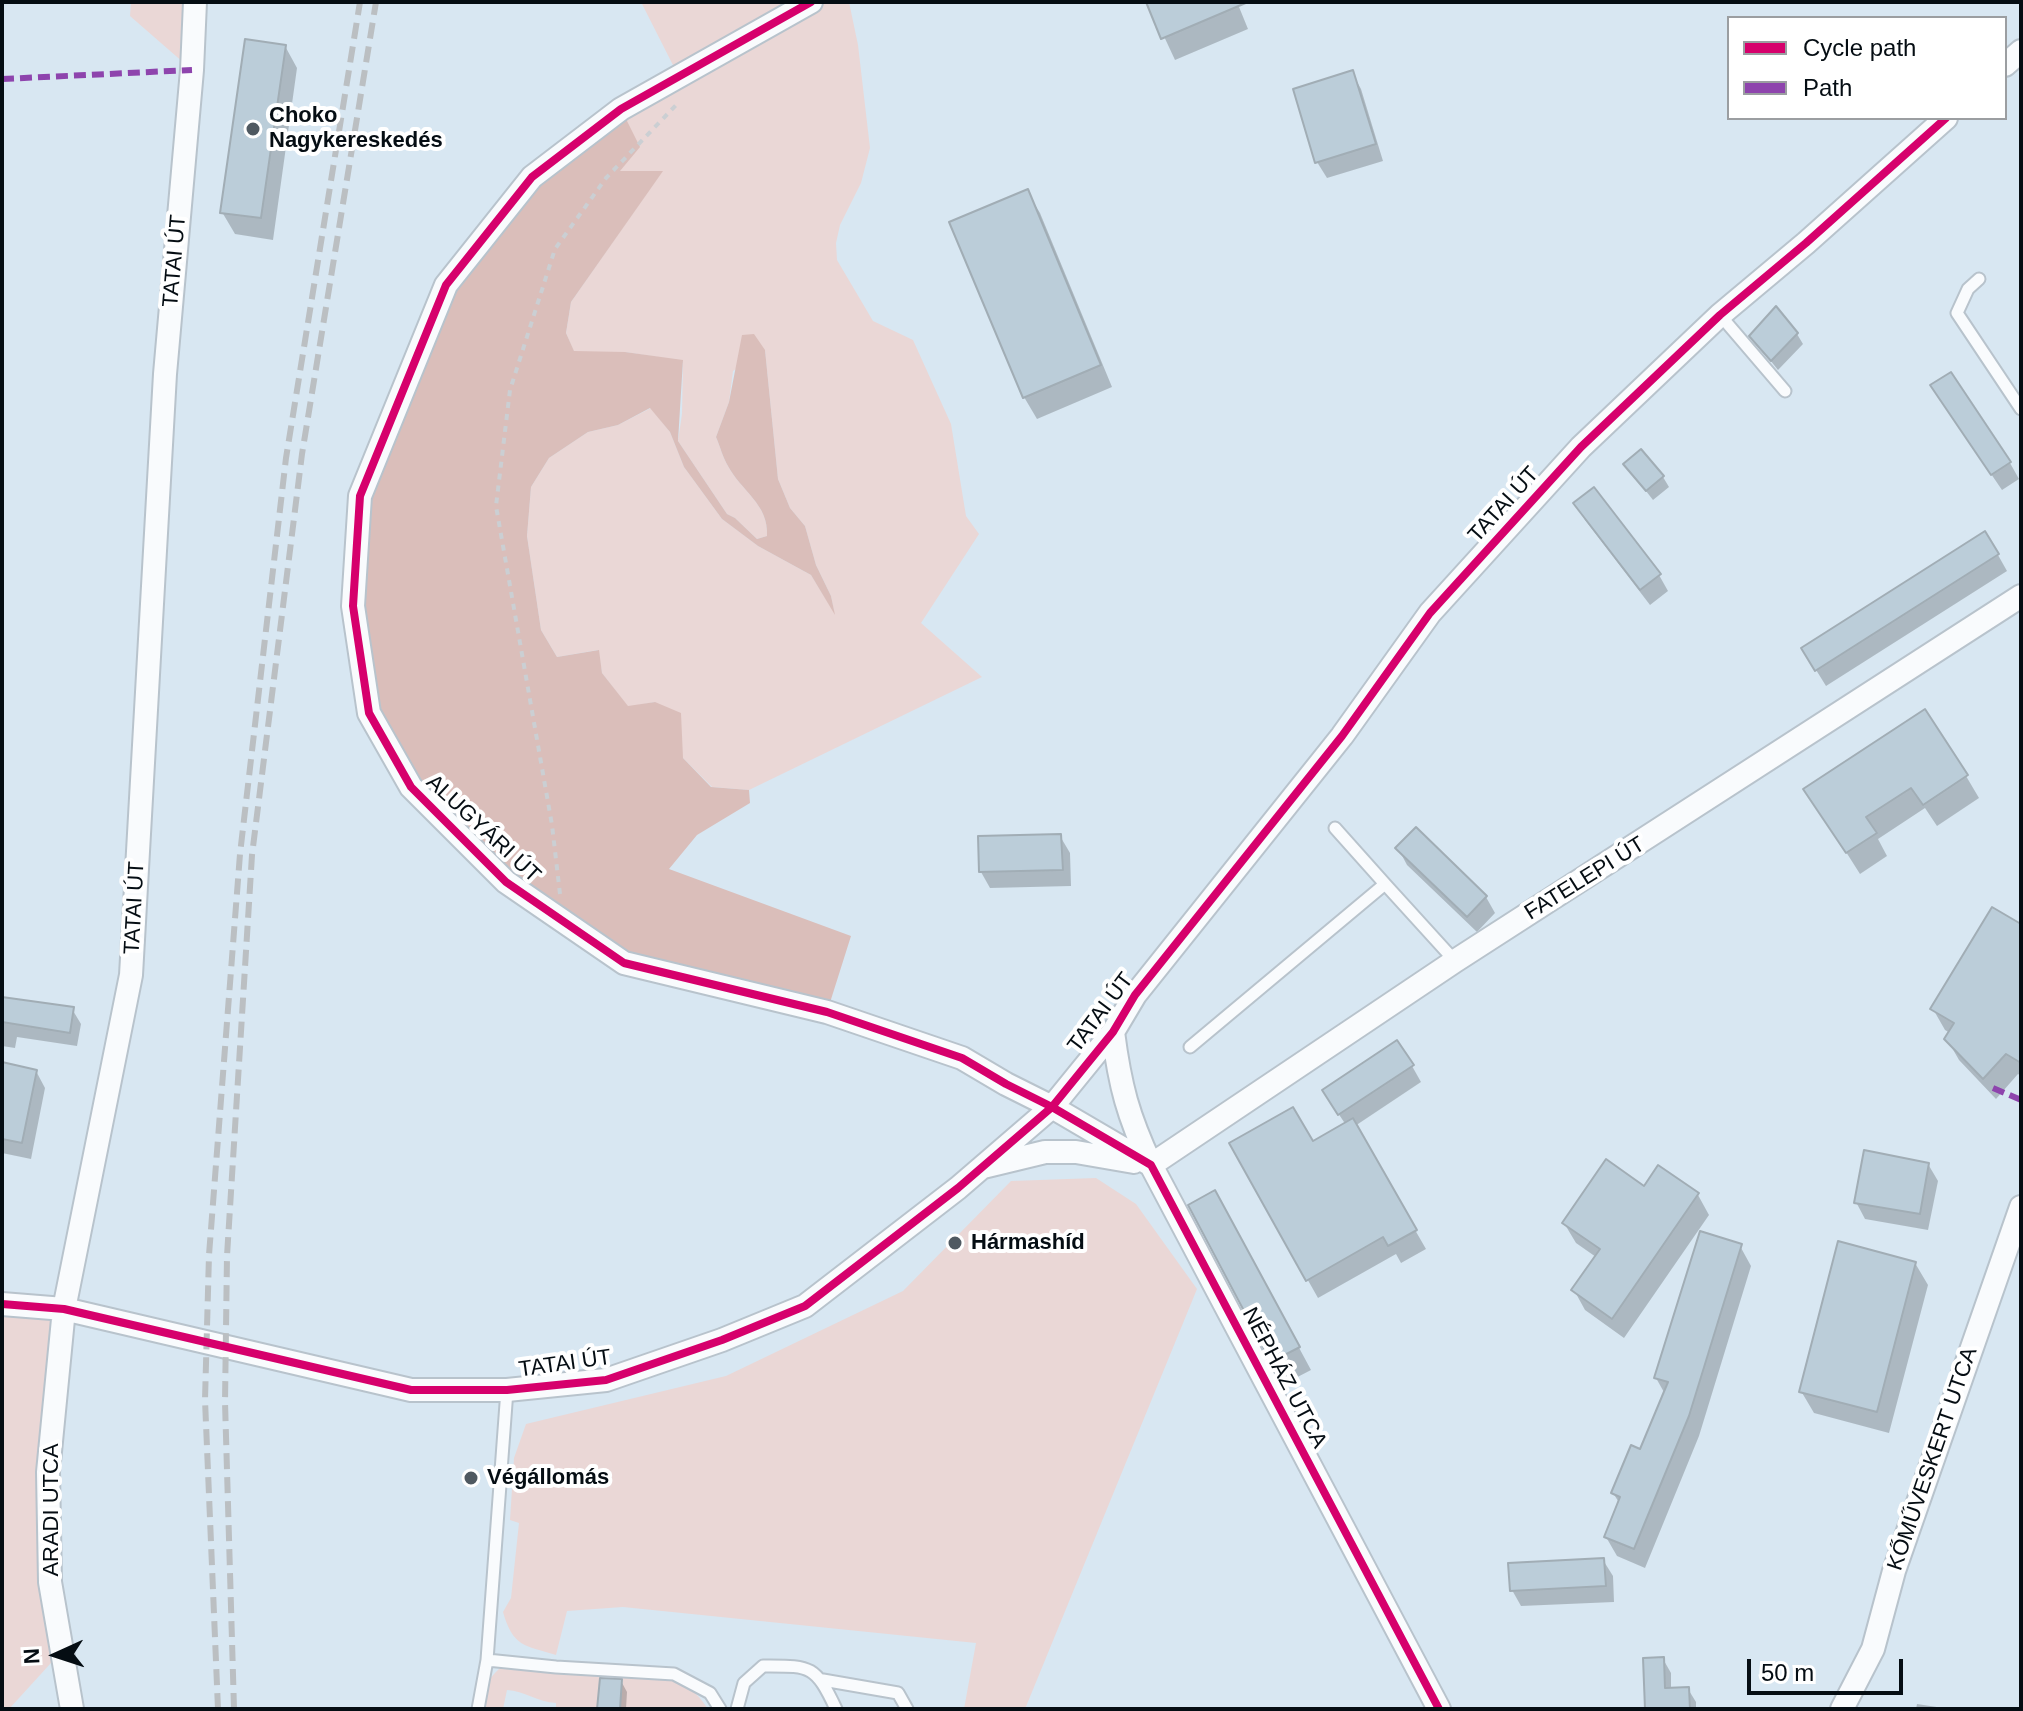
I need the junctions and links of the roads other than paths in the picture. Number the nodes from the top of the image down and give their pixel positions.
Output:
1 (195, 2) edge
2 (811, 2) edge
3 (1944, 120) edge
4 (1979, 279) dead end
5 (1720, 315) junction
6 (1785, 391) dead end
7 (2021, 409) edge
8 (2021, 596) edge
9 (1335, 828) dead end
10 (1385, 884) junction
11 (1455, 961) junction
12 (1113, 1032) junction
13 (1190, 1047) dead end
14 (1052, 1107) junction
15 (1151, 1165) junction
16 (980, 1167) junction
17 (2021, 1207) edge
18 (2, 1304) edge
19 (64, 1309) junction
20 (507, 1390) junction
21 (487, 1660) junction
22 (823, 1680) junction
23 (72, 1709) edge
24 (478, 1709) edge
25 (720, 1709) edge
26 (737, 1709) edge
27 (836, 1709) edge
28 (907, 1709) edge
29 (1439, 1709) edge
30 (1842, 1709) edge

1 - 19 street, TATAI ÚT
2 - 14 street, ALUGYÁRI ÚT
3 - 5 street, TATAI ÚT
4 - 7 lane
5 - 6 lane
5 - 12 street, TATAI ÚT
8 - 11 street, FATELEPI ÚT
9 - 10 lane
10 - 11 lane
10 - 13 lane
11 - 15 street, FATELEPI ÚT
12 - 14 street, TATAI ÚT
12 - 15 street, NÉPHÁZ UTCA
14 - 15 street
14 - 16 street, TATAI ÚT
15 - 16 street
15 - 29 street, NÉPHÁZ UTCA
16 - 20 street, TATAI ÚT
17 - 30 street, KŐMŰVESKERT UTCA
18 - 19 street
19 - 20 street, TATAI ÚT
19 - 23 street, ARADI UTCA
20 - 21 lane
21 - 24 lane
21 - 25 lane
22 - 26 lane
22 - 27 lane
22 - 28 lane

